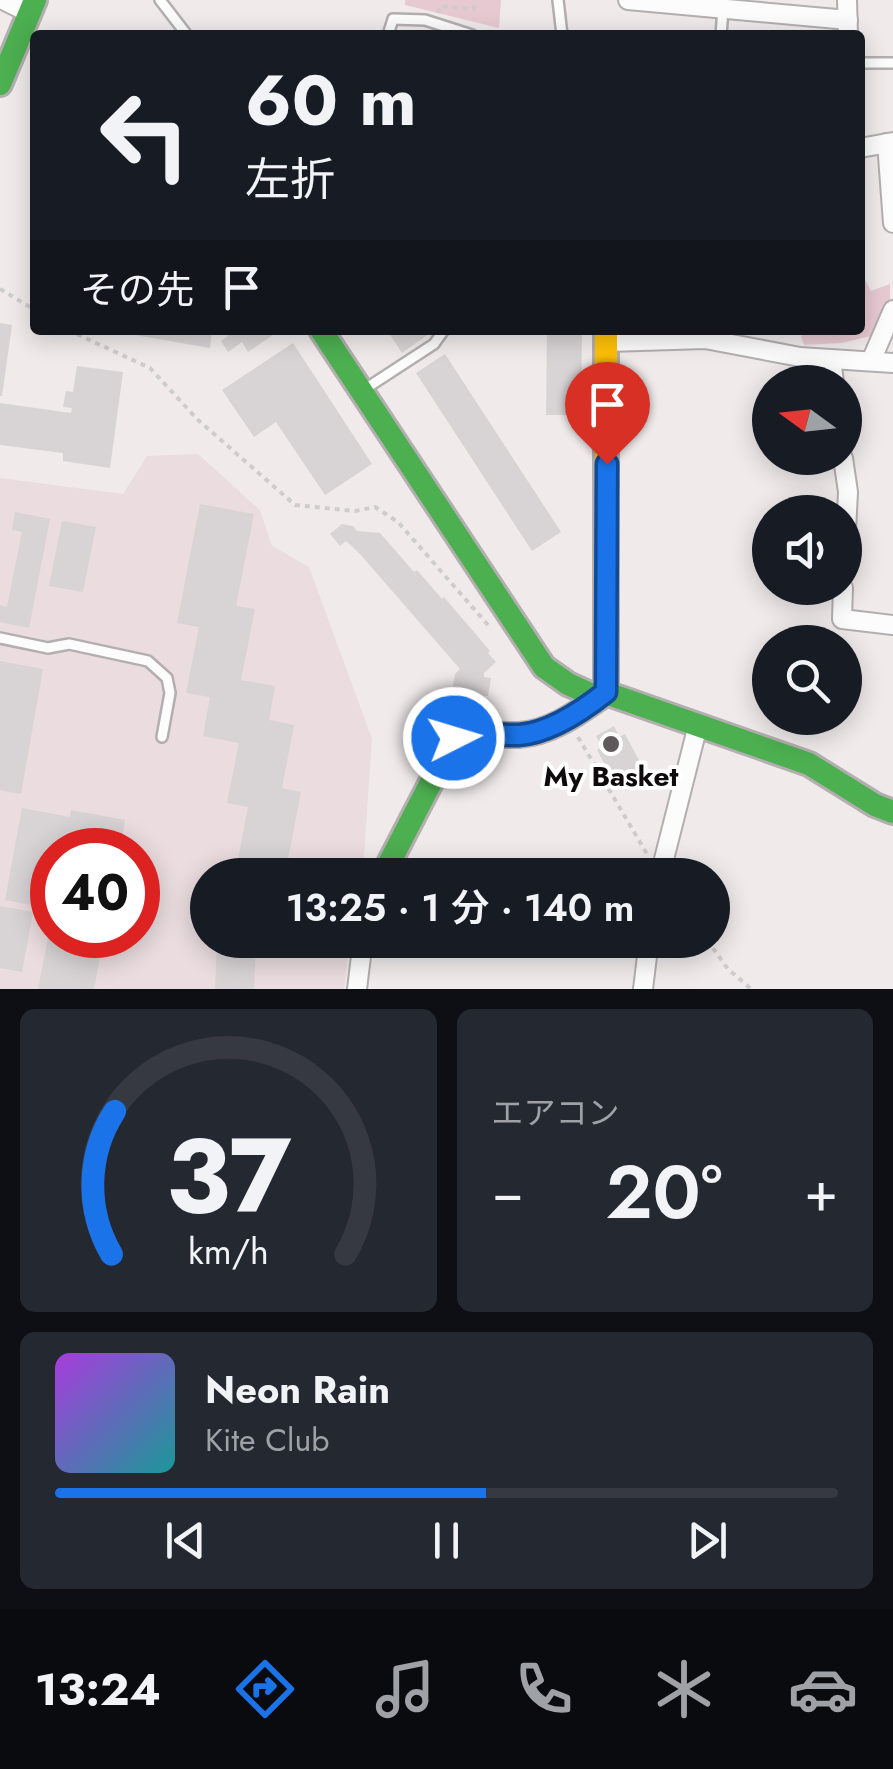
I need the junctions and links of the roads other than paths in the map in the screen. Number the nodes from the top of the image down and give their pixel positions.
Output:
1 (3, 0) edge
2 (160, 0) edge
3 (558, 0) edge
4 (628, 0) edge
5 (638, 0) edge
6 (848, 0) edge
7 (703, 4) edge
8 (723, 9) junction
9 (32, 18) edge
10 (848, 28) edge
11 (183, 30) edge
12 (389, 30) edge
13 (456, 30) edge
14 (561, 30) edge
15 (721, 30) edge
16 (865, 63) edge
17 (893, 63) edge
18 (0, 83) edge
19 (890, 143) edge
20 (865, 147) edge
21 (893, 223) edge
22 (893, 310) edge
23 (324, 335) edge
24 (440, 335) edge
25 (607, 336) edge
26 (831, 359) junction
27 (871, 361) junction
28 (893, 362) edge
29 (832, 365) edge
30 (363, 391) junction
31 (842, 605) edge
32 (893, 624) edge
33 (0, 638) edge
34 (602, 695) junction
35 (698, 725) junction
36 (162, 737) dead end
37 (893, 812) edge
38 (392, 858) edge
39 (659, 858) edge
40 (361, 958) edge
41 (647, 958) edge
42 (357, 989) edge
43 (643, 989) edge

1 - 9 street
2 - 11 lane
3 - 14 lane
4 - 5 street
5 - 7 street
6 - 10 street
7 - 8 street
8 - 10 street
8 - 15 lane
9 - 18 street
12 - 13 lane
16 - 17 lane
19 - 20 street
19 - 21 street
22 - 27 street
23 - 30 street
24 - 30 lane
25 - 26 street
25 - 34 street
26 - 27 street
26 - 29 street
27 - 28 street
30 - 34 street
31 - 32 street
33 - 36 lane
34 - 35 street
34 - 38 street
35 - 37 street
35 - 39 street
40 - 42 street
41 - 43 street

